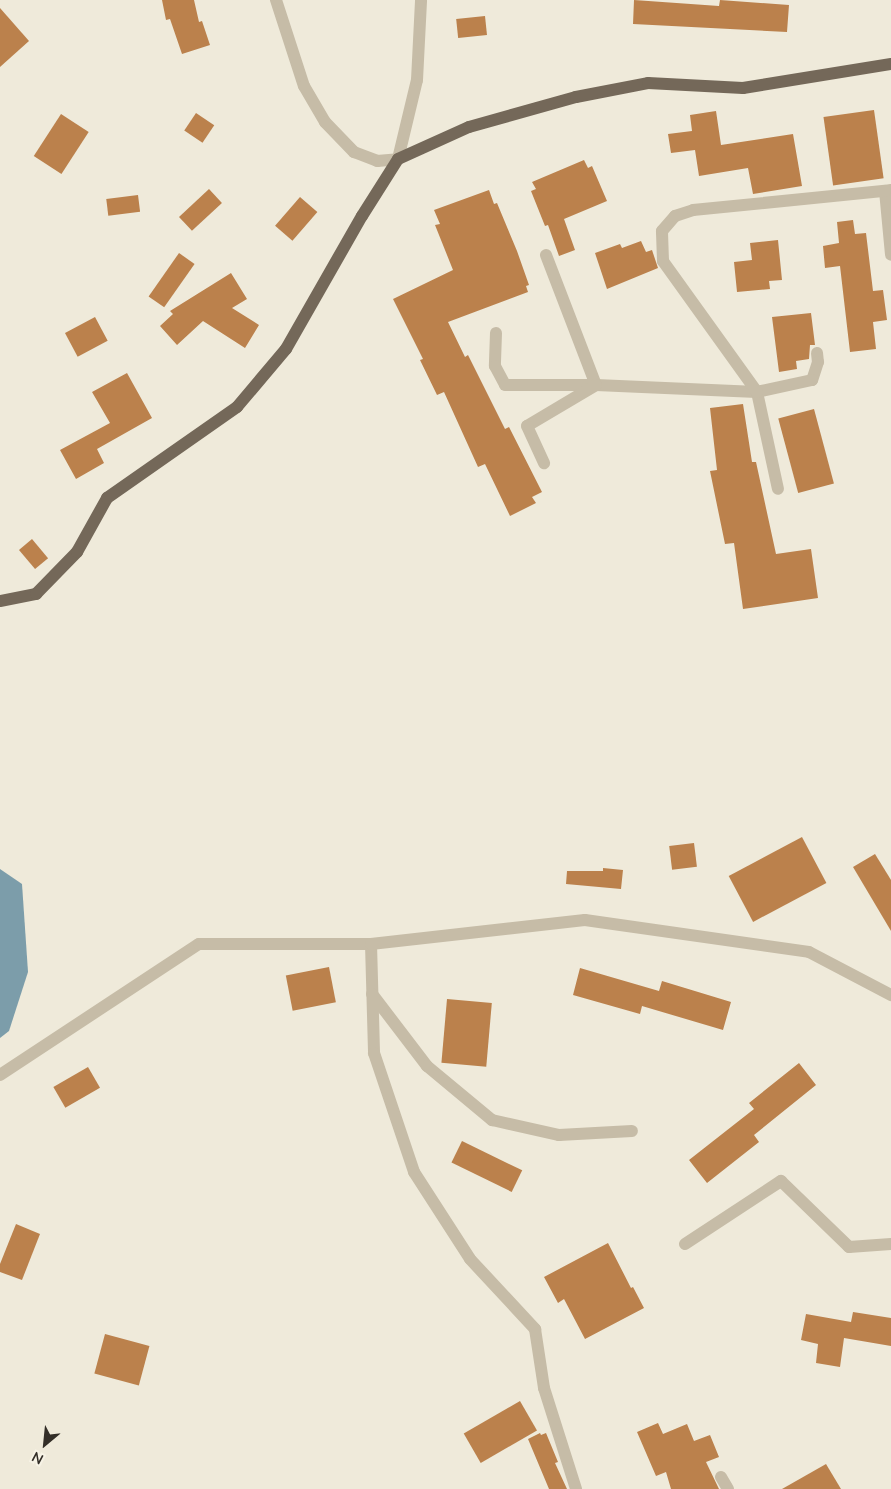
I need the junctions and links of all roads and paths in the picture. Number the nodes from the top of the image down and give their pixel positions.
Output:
1 (276, 0) edge
2 (421, 0) edge
3 (891, 64) edge
4 (398, 159) junction
5 (888, 190) edge
6 (546, 255) dead end
7 (891, 255) edge
8 (496, 333) dead end
9 (817, 353) dead end
10 (596, 385) junction
11 (757, 392) junction
12 (544, 463) dead end
13 (778, 490) dead end
14 (0, 601) edge
15 (371, 944) junction
16 (372, 994) junction
17 (891, 995) edge
18 (0, 1075) edge
19 (632, 1131) dead end
20 (685, 1244) dead end
21 (891, 1244) edge
22 (721, 1477) dead end
23 (576, 1489) edge
24 (728, 1489) edge

1 - 4 street
2 - 4 street
3 - 4 main road
4 - 14 main road
5 - 7 street
5 - 11 street
6 - 10 street
8 - 10 street
9 - 11 street
10 - 11 street
10 - 12 street
11 - 13 street
15 - 16 street
15 - 17 street
15 - 18 street
16 - 19 street
16 - 23 street
20 - 21 street
22 - 24 street

